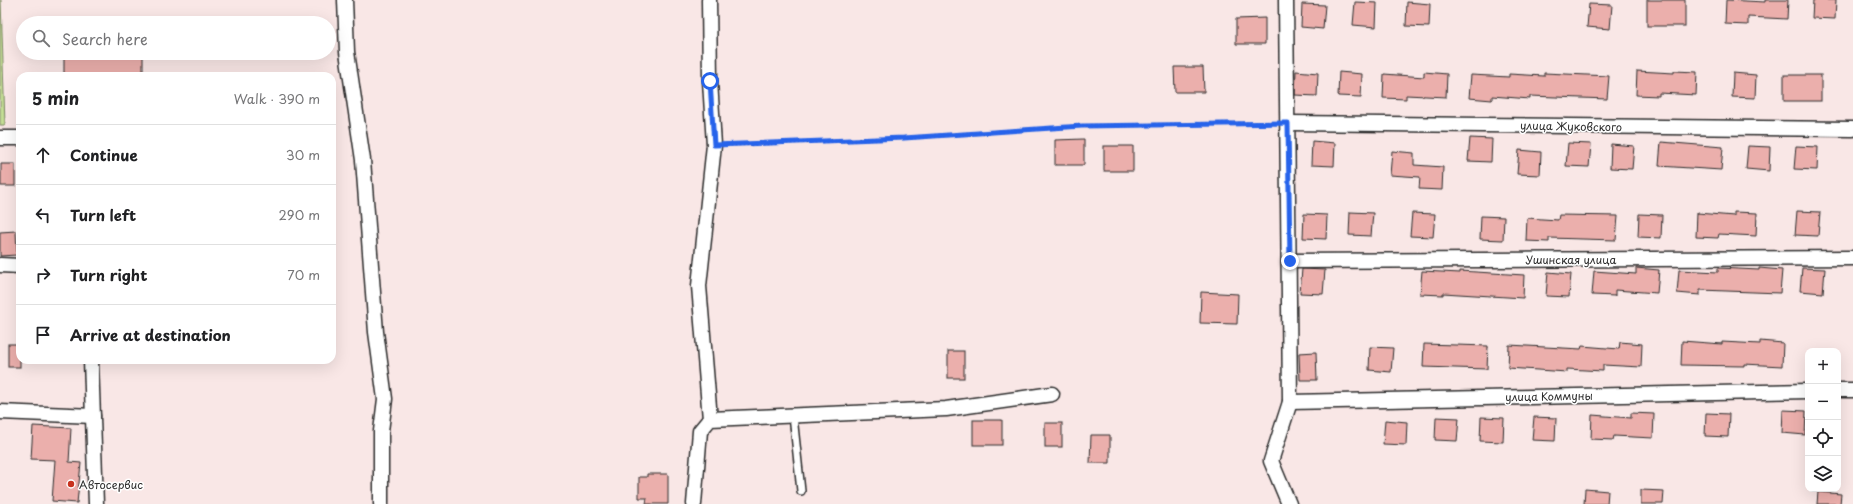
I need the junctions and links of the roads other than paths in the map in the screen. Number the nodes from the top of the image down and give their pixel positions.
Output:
1 (345, 0) edge
2 (709, 0) edge
3 (1286, 0) edge
4 (1288, 123) junction
5 (1853, 129) edge
6 (0, 138) edge
7 (16, 138) edge
8 (1853, 258) edge
9 (1290, 261) junction
10 (0, 265) edge
11 (16, 266) edge
12 (91, 364) edge
13 (1841, 390) edge
14 (1853, 390) edge
15 (1805, 391) edge
16 (1052, 394) dead end
17 (1290, 402) junction
18 (0, 412) edge
19 (93, 416) junction
20 (793, 416) junction
21 (710, 419) junction
22 (801, 491) dead end
23 (96, 504) edge
24 (380, 504) edge
25 (694, 504) edge
26 (1289, 504) edge

1 - 24 street
2 - 21 street
3 - 4 street
4 - 5 street, улица Жуковского
4 - 9 street
6 - 7 street
8 - 9 street, Ушинская улица
9 - 17 street
10 - 11 street
12 - 19 street
13 - 14 street
15 - 17 street, улица Коммуны
16 - 20 street
17 - 26 street
18 - 19 street
19 - 23 street
20 - 21 street
20 - 22 lane
21 - 25 street

